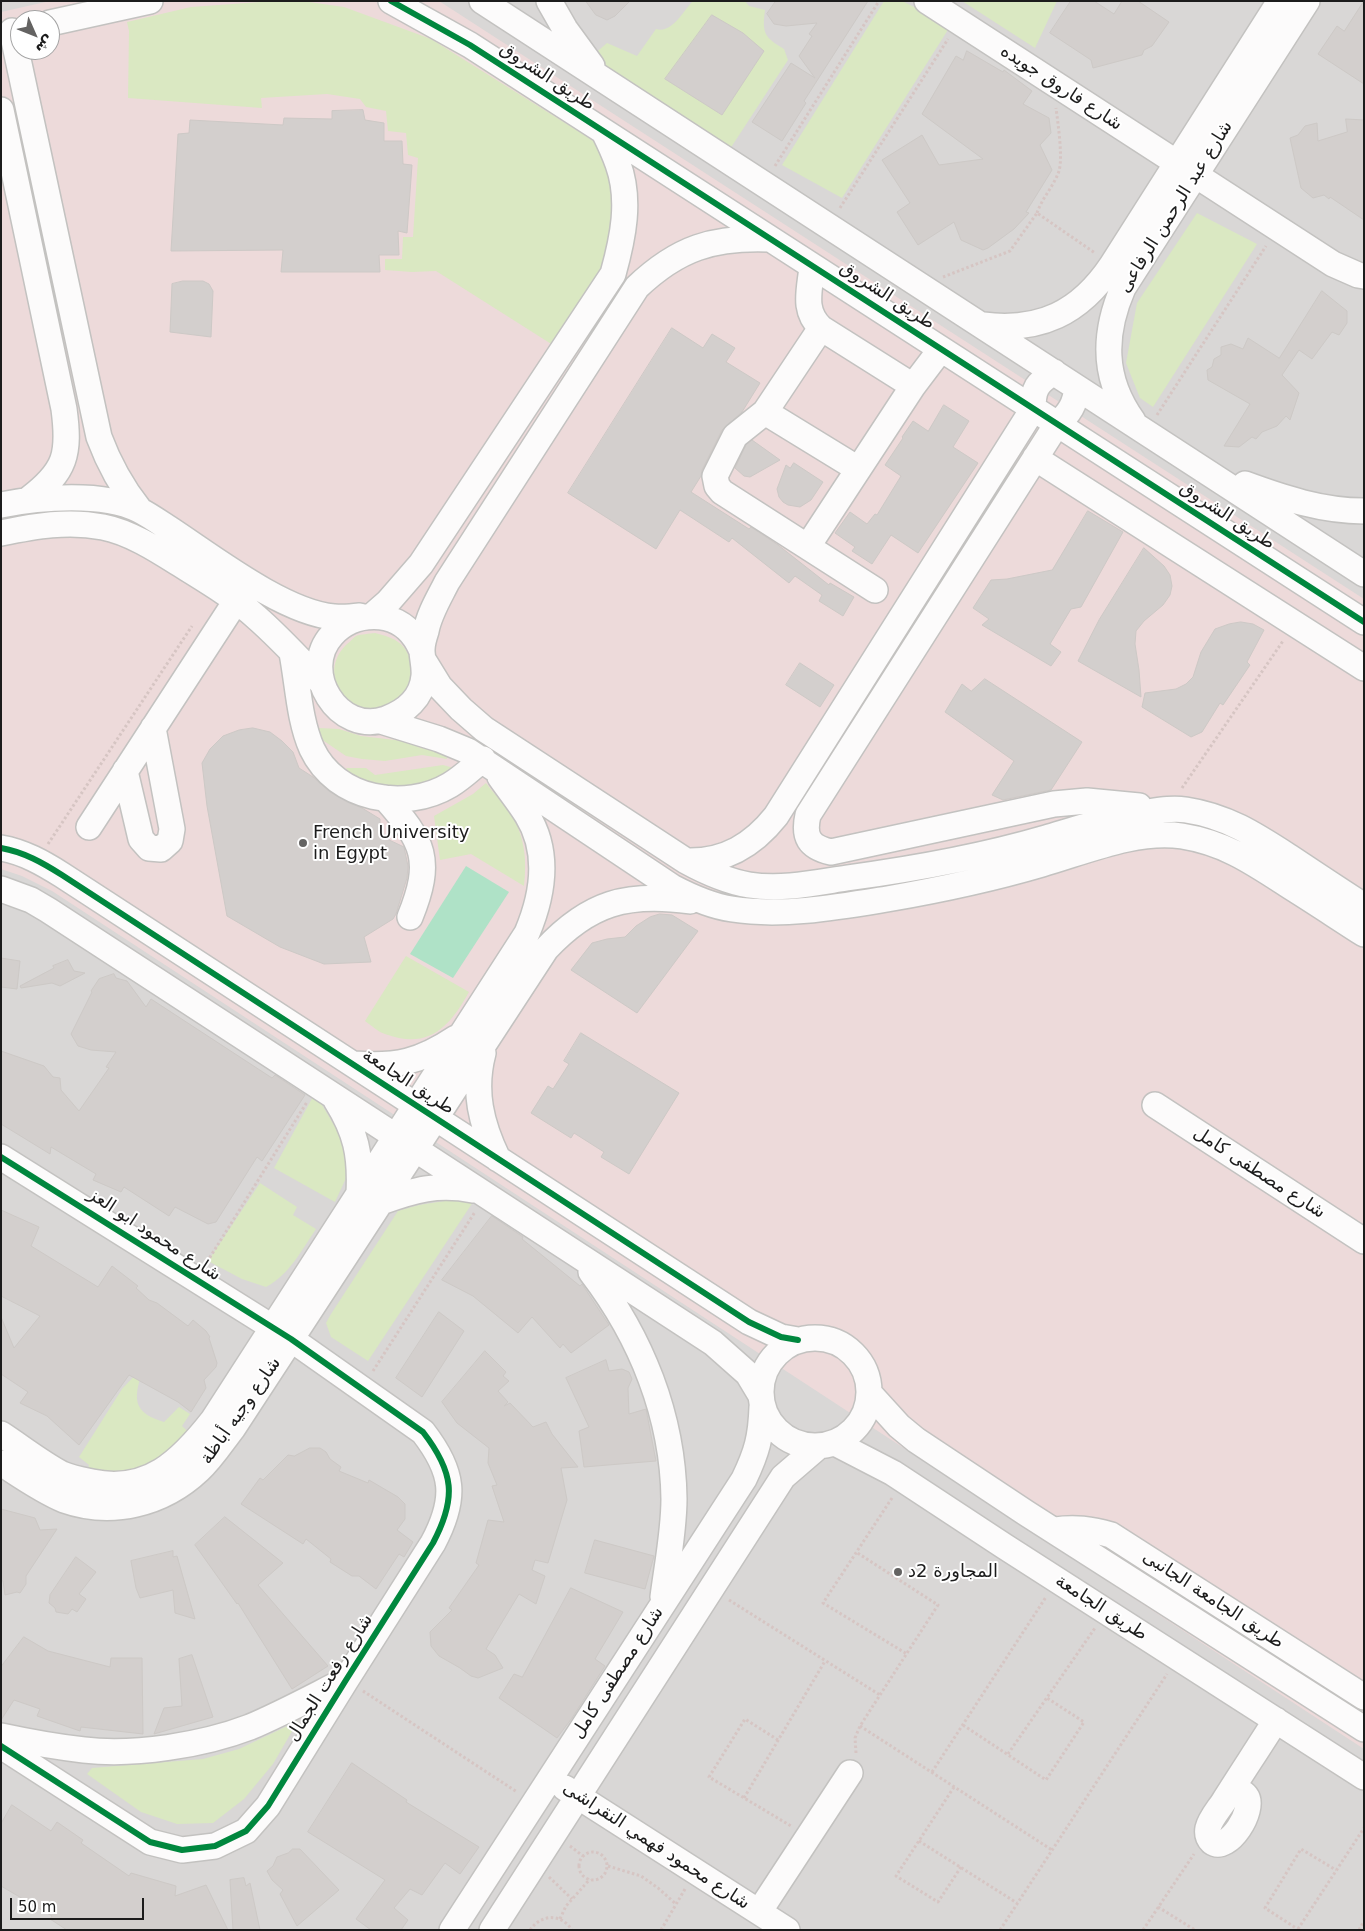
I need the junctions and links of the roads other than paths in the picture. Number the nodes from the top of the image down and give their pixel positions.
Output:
1 (150, 1) edge
2 (391, 1) edge
3 (549, 1) edge
4 (927, 1) edge
5 (1280, 1) edge
6 (1307, 1) edge
7 (483, 2) edge
8 (60, 20) edge
9 (18, 60) edge
10 (601, 78) junction
11 (27, 97) junction
12 (1, 102) edge
13 (1, 110) edge
14 (604, 132) junction
15 (8, 163) edge
16 (1186, 169) junction
17 (769, 239) junction
18 (812, 266) junction
19 (1364, 276) edge
20 (982, 325) junction
21 (821, 328) junction
22 (941, 349) junction
23 (1054, 372) junction
24 (913, 386) junction
25 (1077, 388) junction
26 (93, 401) junction
27 (64, 409) junction
28 (1033, 409) junction
29 (765, 412) junction
30 (1057, 424) junction
31 (1141, 430) junction
32 (504, 440) junction
33 (1006, 451) junction
34 (528, 455) junction
35 (1033, 462) junction
36 (1199, 467) junction
37 (858, 469) junction
38 (29, 500) junction
39 (1, 505) edge
40 (139, 509) junction
41 (1364, 511) edge
42 (1, 533) edge
43 (808, 546) junction
44 (1364, 574) edge
45 (875, 590) dead end
46 (236, 601) junction
47 (369, 616) junction
48 (1364, 622) edge
49 (292, 653) junction
50 (423, 656) junction
51 (1364, 668) edge
52 (321, 682) junction
53 (381, 720) junction
54 (153, 728) junction
55 (487, 762) junction
56 (125, 771) junction
57 (384, 798) junction
58 (1168, 809) junction
59 (89, 827) dead end
60 (1, 848) edge
61 (831, 852) junction
62 (686, 861) junction
63 (834, 880) junction
64 (1, 889) edge
65 (709, 904) junction
66 (1364, 906) edge
67 (836, 908) junction
68 (410, 917) dead end
69 (1364, 934) edge
70 (460, 1036) junction
71 (486, 1042) junction
72 (353, 1064) junction
73 (326, 1092) junction
74 (415, 1104) junction
75 (1154, 1106) dead end
76 (436, 1118) junction
77 (405, 1143) junction
78 (1, 1157) edge
79 (498, 1159) junction
80 (482, 1193) junction
81 (370, 1197) junction
82 (1364, 1241) edge
83 (581, 1258) junction
84 (282, 1333) junction
85 (798, 1340) junction
86 (869, 1393) junction
87 (761, 1400) junction
88 (1, 1434) edge
89 (827, 1444) junction
90 (1, 1463) edge
91 (1054, 1530) junction
92 (662, 1605) junction
93 (346, 1680) junction
94 (1364, 1697) edge
95 (1276, 1720) junction
96 (1364, 1729) edge
97 (1, 1736) edge
98 (1, 1746) edge
99 (850, 1772) road end
100 (1364, 1777) edge
101 (550, 1778) junction
102 (578, 1796) junction
103 (1208, 1835) road end
104 (760, 1912) junction
105 (452, 1930) edge
106 (492, 1930) edge
107 (787, 1930) edge

1 - 8 street
2 - 14 street, طريق الشروق
3 - 10 street
4 - 16 street, شارع فاروق جويده
5 - 16 street, شارع عبد الرحمن الرفاعى
6 - 16 street, شارع عبد الرحمن الرفاعى
7 - 10 street, طريق الشروق
9 - 11 street
10 - 20 street, طريق الشروق
11 - 12 street
11 - 26 street
13 - 15 street
14 - 17 street, طريق الشروق
14 - 32 street
15 - 27 street
16 - 19 street, شارع فاروق جويده
16 - 20 street, شارع عبد الرحمن الرفاعى
16 - 31 street, شارع عبد الرحمن الرفاعى
17 - 18 street, طريق الشروق
17 - 34 street
18 - 21 street
18 - 22 street, طريق الشروق
20 - 23 street, طريق الشروق
21 - 24 street
21 - 29 street
22 - 24 street
22 - 28 street, طريق الشروق
23 - 25 street, طريق الشروق
23 - 28 street
24 - 37 street
25 - 30 street
25 - 31 street, طريق الشروق
26 - 27 street
26 - 40 street
27 - 38 street
28 - 30 street, طريق الشروق
28 - 33 street
29 - 37 street
29 - 43 street
30 - 35 street
30 - 48 street, طريق الشروق
31 - 36 street, طريق الشروق
32 - 34 street
32 - 47 street
33 - 35 street
33 - 62 street
34 - 50 street
35 - 51 street
35 - 61 street
36 - 41 street
36 - 44 street, طريق الشروق
37 - 43 street
38 - 39 street
38 - 40 street
40 - 47 street
42 - 46 street
43 - 45 street
46 - 49 street
46 - 54 street
47 - 50 street
47 - 52 street
49 - 52 street
49 - 57 street
50 - 53 street
50 - 62 street
52 - 53 street
53 - 55 street
54 - 56 street
54 - 56 street
55 - 57 street
55 - 65 street
55 - 70 street, شارع وجيه أباظة
56 - 59 street
57 - 68 street
58 - 61 street
58 - 63 street
58 - 66 street
60 - 72 street, طريق الجامعة
61 - 63 street
62 - 63 street
63 - 67 street
64 - 73 street
65 - 67 street
65 - 71 street, شارع وجيه أباظة
67 - 69 street
70 - 72 street
70 - 74 street, شارع وجيه أباظة
71 - 76 street, شارع وجيه أباظة
71 - 79 street
72 - 74 street, طريق الجامعة
73 - 77 street
73 - 81 street
74 - 76 street, طريق الجامعة
74 - 77 street, شارع وجيه أباظة
75 - 82 street, شارع مصطفى كامل
76 - 77 street, شارع وجيه أباظة
76 - 79 street, طريق الجامعة
77 - 80 street
77 - 81 street, شارع وجيه أباظة
78 - 84 street, شارع محمود ابو العز
79 - 85 street, طريق الجامعة
80 - 81 street
80 - 83 street
81 - 84 street, شارع وجيه أباظة
83 - 87 street
83 - 92 street
84 - 88 street, شارع وجيه أباظة
84 - 90 street, شارع وجيه أباظة
84 - 93 street, شارع رفعت الجمال
85 - 86 street
85 - 87 street
86 - 89 street
86 - 91 street
87 - 89 street
87 - 92 street, شارع مصطفى كامل
89 - 95 street, طريق الجامعة
89 - 102 street, شارع مصطفى كامل
91 - 94 street, طريق الجامعة الجانبى
91 - 96 street
92 - 101 street, شارع مصطفى كامل
93 - 97 street
93 - 98 street, شارع رفعت الجمال
95 - 100 street, طريق الجامعة
95 - 103 street
99 - 104 street
101 - 102 street, شارع محمود فهمي النقراشى
101 - 105 street, شارع مصطفى كامل
102 - 104 street, شارع محمود فهمي النقراشى
102 - 106 street, شارع مصطفى كامل
104 - 107 street, شارع محمود فهمي النقراشى

